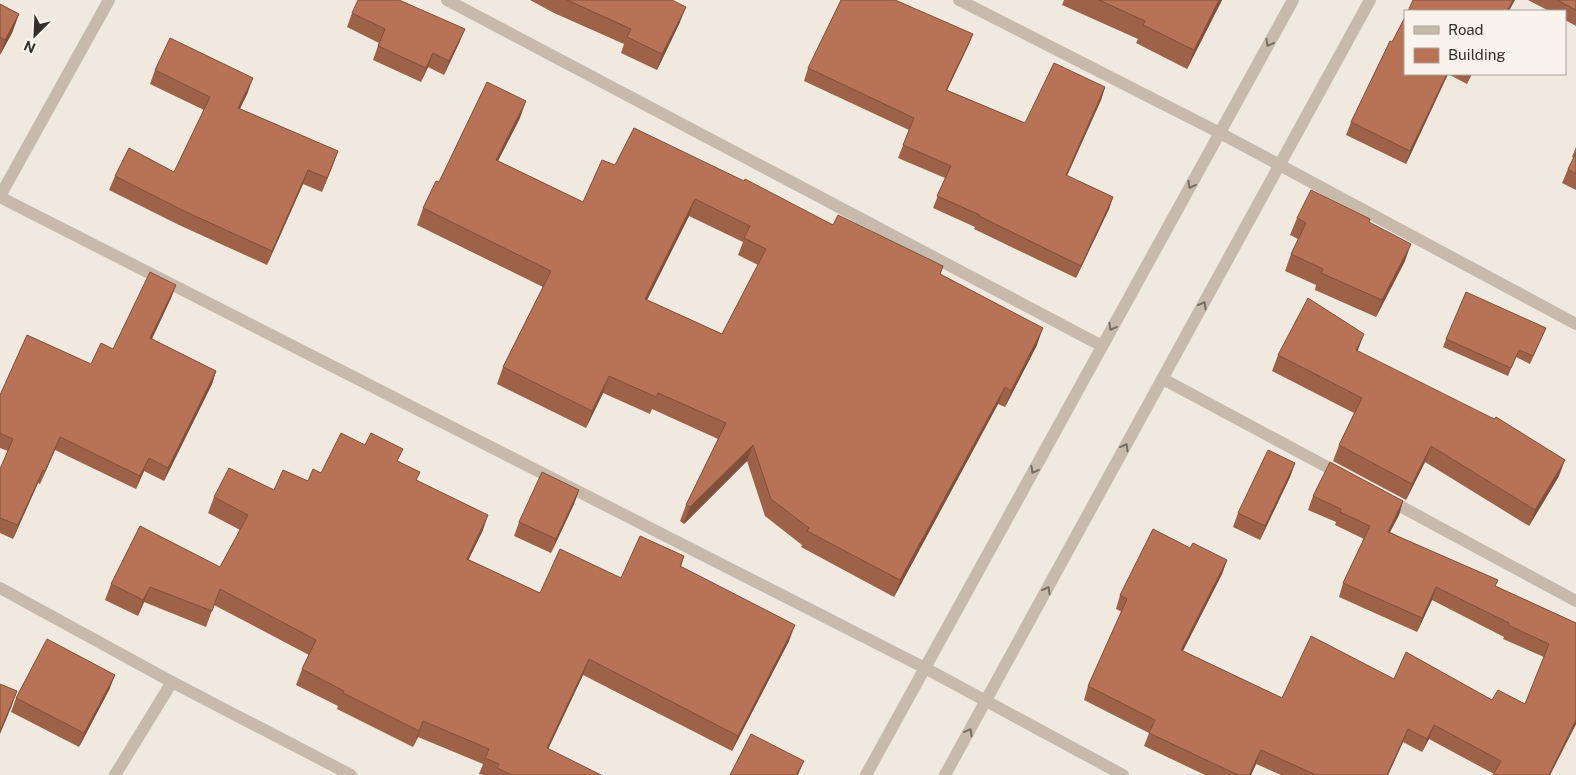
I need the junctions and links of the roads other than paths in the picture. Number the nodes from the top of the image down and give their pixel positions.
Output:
1 (109, 0) edge
2 (447, 0) edge
3 (959, 0) edge
4 (1293, 0) edge
5 (1370, 0) edge
6 (1220, 133) junction
7 (1280, 165) junction
8 (0, 197) edge
9 (1576, 324) edge
10 (1102, 346) junction
11 (1163, 379) junction
12 (1356, 483) edge
13 (1374, 492) edge
14 (0, 588) edge
15 (1576, 601) edge
16 (925, 668) junction
17 (172, 682) junction
18 (986, 702) junction
19 (114, 775) edge
20 (351, 775) edge
21 (866, 775) edge
22 (945, 775) edge
23 (1123, 775) edge

1 - 8 street
2 - 10 street
3 - 6 street
4 -> 6 street
5 - 7 street
6 - 7 street
6 -> 10 street
7 - 9 street
11 -> 7 street
8 - 16 street
10 -> 16 street
11 - 12 street
18 -> 11 street
13 - 15 street
14 - 17 street
16 - 18 street
16 - 21 street
17 - 19 street
17 - 20 street
22 -> 18 street
18 - 23 street

